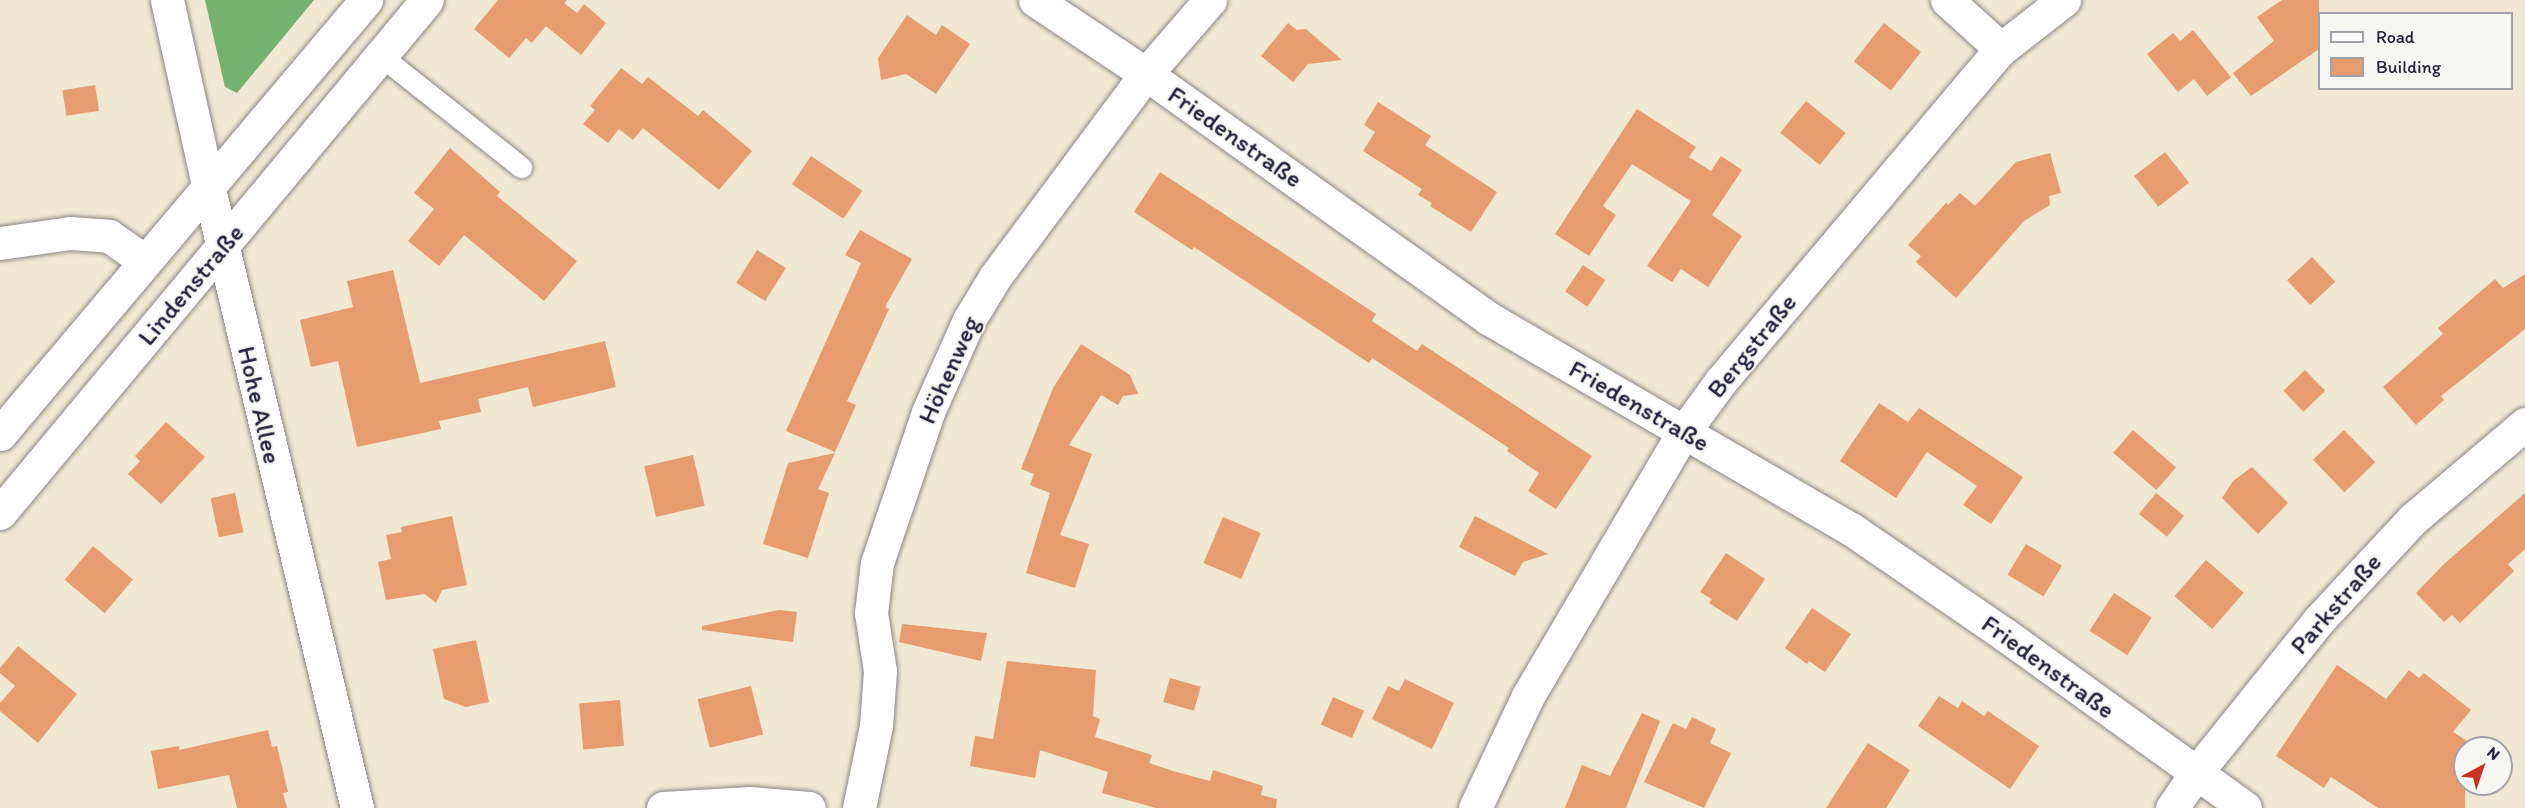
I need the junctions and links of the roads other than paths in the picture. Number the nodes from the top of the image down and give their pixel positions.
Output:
1 (166, 0) edge
2 (366, 0) edge
3 (427, 0) edge
4 (1035, 0) edge
5 (1210, 0) edge
6 (1947, 0) edge
7 (2064, 0) edge
8 (2001, 49) junction
9 (381, 56) junction
10 (1146, 74) junction
11 (521, 168) dead end
12 (209, 189) junction
13 (0, 243) edge
14 (223, 246) junction
15 (145, 261) junction
16 (2525, 424) edge
17 (1683, 433) junction
18 (0, 434) edge
19 (0, 513) edge
20 (2196, 772) junction
21 (357, 808) edge
22 (663, 808) edge
23 (808, 808) edge
24 (859, 808) edge
25 (1475, 808) edge
26 (2172, 808) edge
27 (2245, 808) edge

1 - 12 street, Hohe Allee
2 - 12 street, Lindenstraße
3 - 9 street, Lindenstraße
4 - 10 street, Friedenstraße
5 - 10 street, Höhenweg
6 - 8 street
7 - 8 street, Bergstraße
8 - 17 street, Bergstraße
9 - 11 lane
9 - 14 street, Lindenstraße
10 - 17 street, Friedenstraße
10 - 24 street, Höhenweg
12 - 14 street, Hohe Allee
12 - 15 street, Lindenstraße
13 - 15 street
14 - 19 street, Lindenstraße
14 - 21 street, Hohe Allee
15 - 18 street, Lindenstraße
16 - 20 street, Parkstraße
17 - 20 street, Friedenstraße
17 - 25 street, Bergstraße
20 - 26 street, Parkstraße
20 - 27 street, Friedenstraße
22 - 23 street

